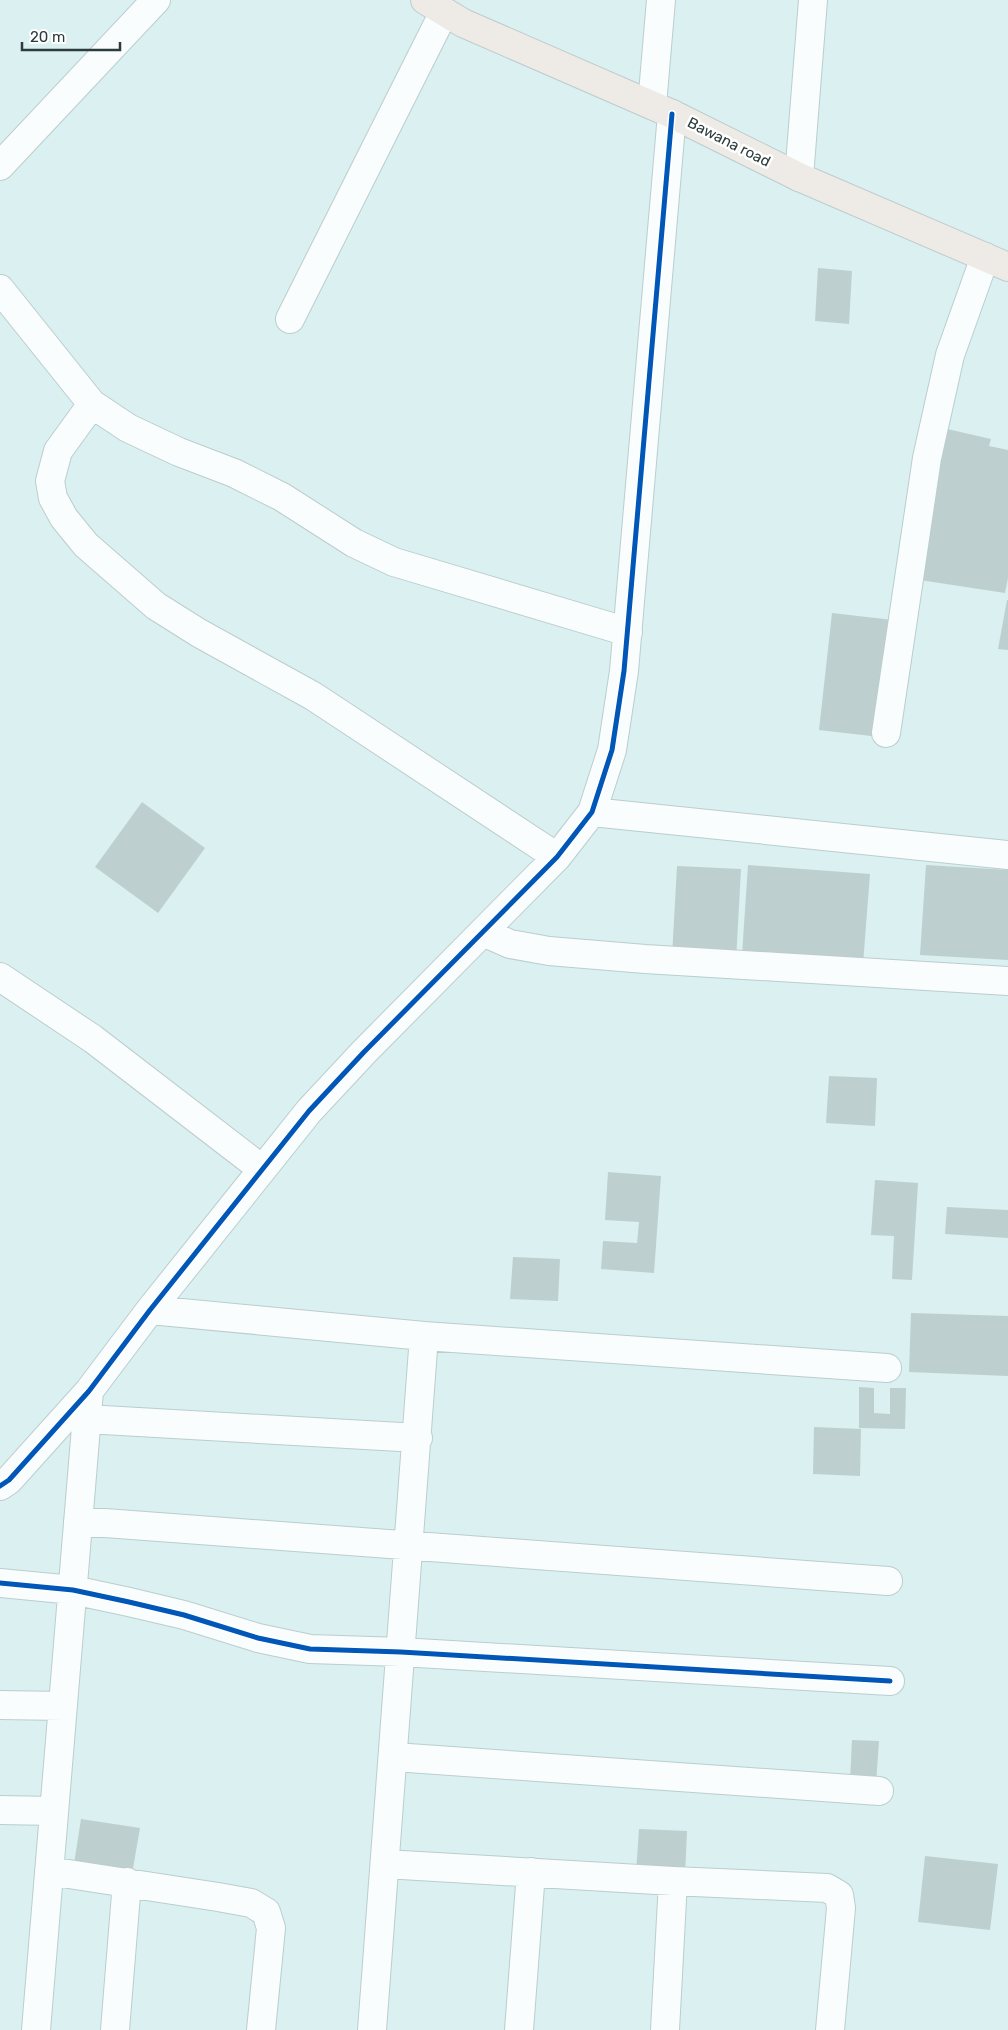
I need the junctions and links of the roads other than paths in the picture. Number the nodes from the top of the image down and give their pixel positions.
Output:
1 (156, 0) edge
2 (662, 0) edge
3 (813, 0) edge
4 (435, 6) edge
5 (662, 109) junction
6 (5, 151) edge
7 (799, 177) junction
8 (996, 262) edge
9 (0, 289) edge
10 (290, 319) dead end
11 (92, 404) junction
12 (628, 632) junction
13 (886, 733) dead end
14 (592, 812) junction
15 (1008, 855) edge
16 (557, 857) junction
17 (482, 932) junction
18 (0, 977) edge
19 (1008, 981) edge
20 (262, 1169) junction
21 (150, 1310) junction
22 (424, 1336) junction
23 (886, 1368) dead end
24 (89, 1391) junction
25 (86, 1419) junction
26 (418, 1438) junction
27 (0, 1486) edge
28 (78, 1521) junction
29 (409, 1546) junction
30 (888, 1581) dead end
31 (0, 1583) edge
32 (72, 1590) junction
33 (401, 1652) junction
34 (890, 1681) dead end
35 (0, 1705) edge
36 (63, 1706) junction
37 (394, 1757) junction
38 (879, 1792) dead end
39 (0, 1810) edge
40 (54, 1811) junction
41 (385, 1864) junction
42 (49, 1871) junction
43 (532, 1872) junction
44 (673, 1881) junction
45 (127, 1882) junction
46 (36, 2030) edge
47 (115, 2030) edge
48 (261, 2030) edge
49 (372, 2030) edge
50 (519, 2030) edge
51 (665, 2030) edge
52 (830, 2030) edge

1 - 6 street
2 - 5 street
3 - 7 street
4 - 5 main road, Bawana road
4 - 10 street
5 - 7 main road, Bawana road
5 - 12 street
7 - 8 main road, Bawana road
8 - 13 street
9 - 11 street
11 - 12 street
11 - 16 street
12 - 14 street
14 - 15 street
14 - 16 street
16 - 17 street
17 - 19 street
17 - 20 street
18 - 20 street
20 - 21 street
21 - 22 street
21 - 24 street
22 - 23 street
22 - 26 street
24 - 25 street
24 - 27 street
25 - 26 street
25 - 28 street
26 - 29 street
28 - 29 street
28 - 32 street
29 - 30 street
29 - 33 street
31 - 32 street
32 - 33 street
32 - 36 street
33 - 34 street
33 - 37 street
35 - 36 street
36 - 40 street
37 - 38 street
37 - 41 street
39 - 40 street
40 - 42 street
41 - 43 street
41 - 49 street
42 - 45 street
42 - 46 street
43 - 44 street
43 - 50 street
44 - 51 street
44 - 52 street
45 - 47 street
45 - 48 street

